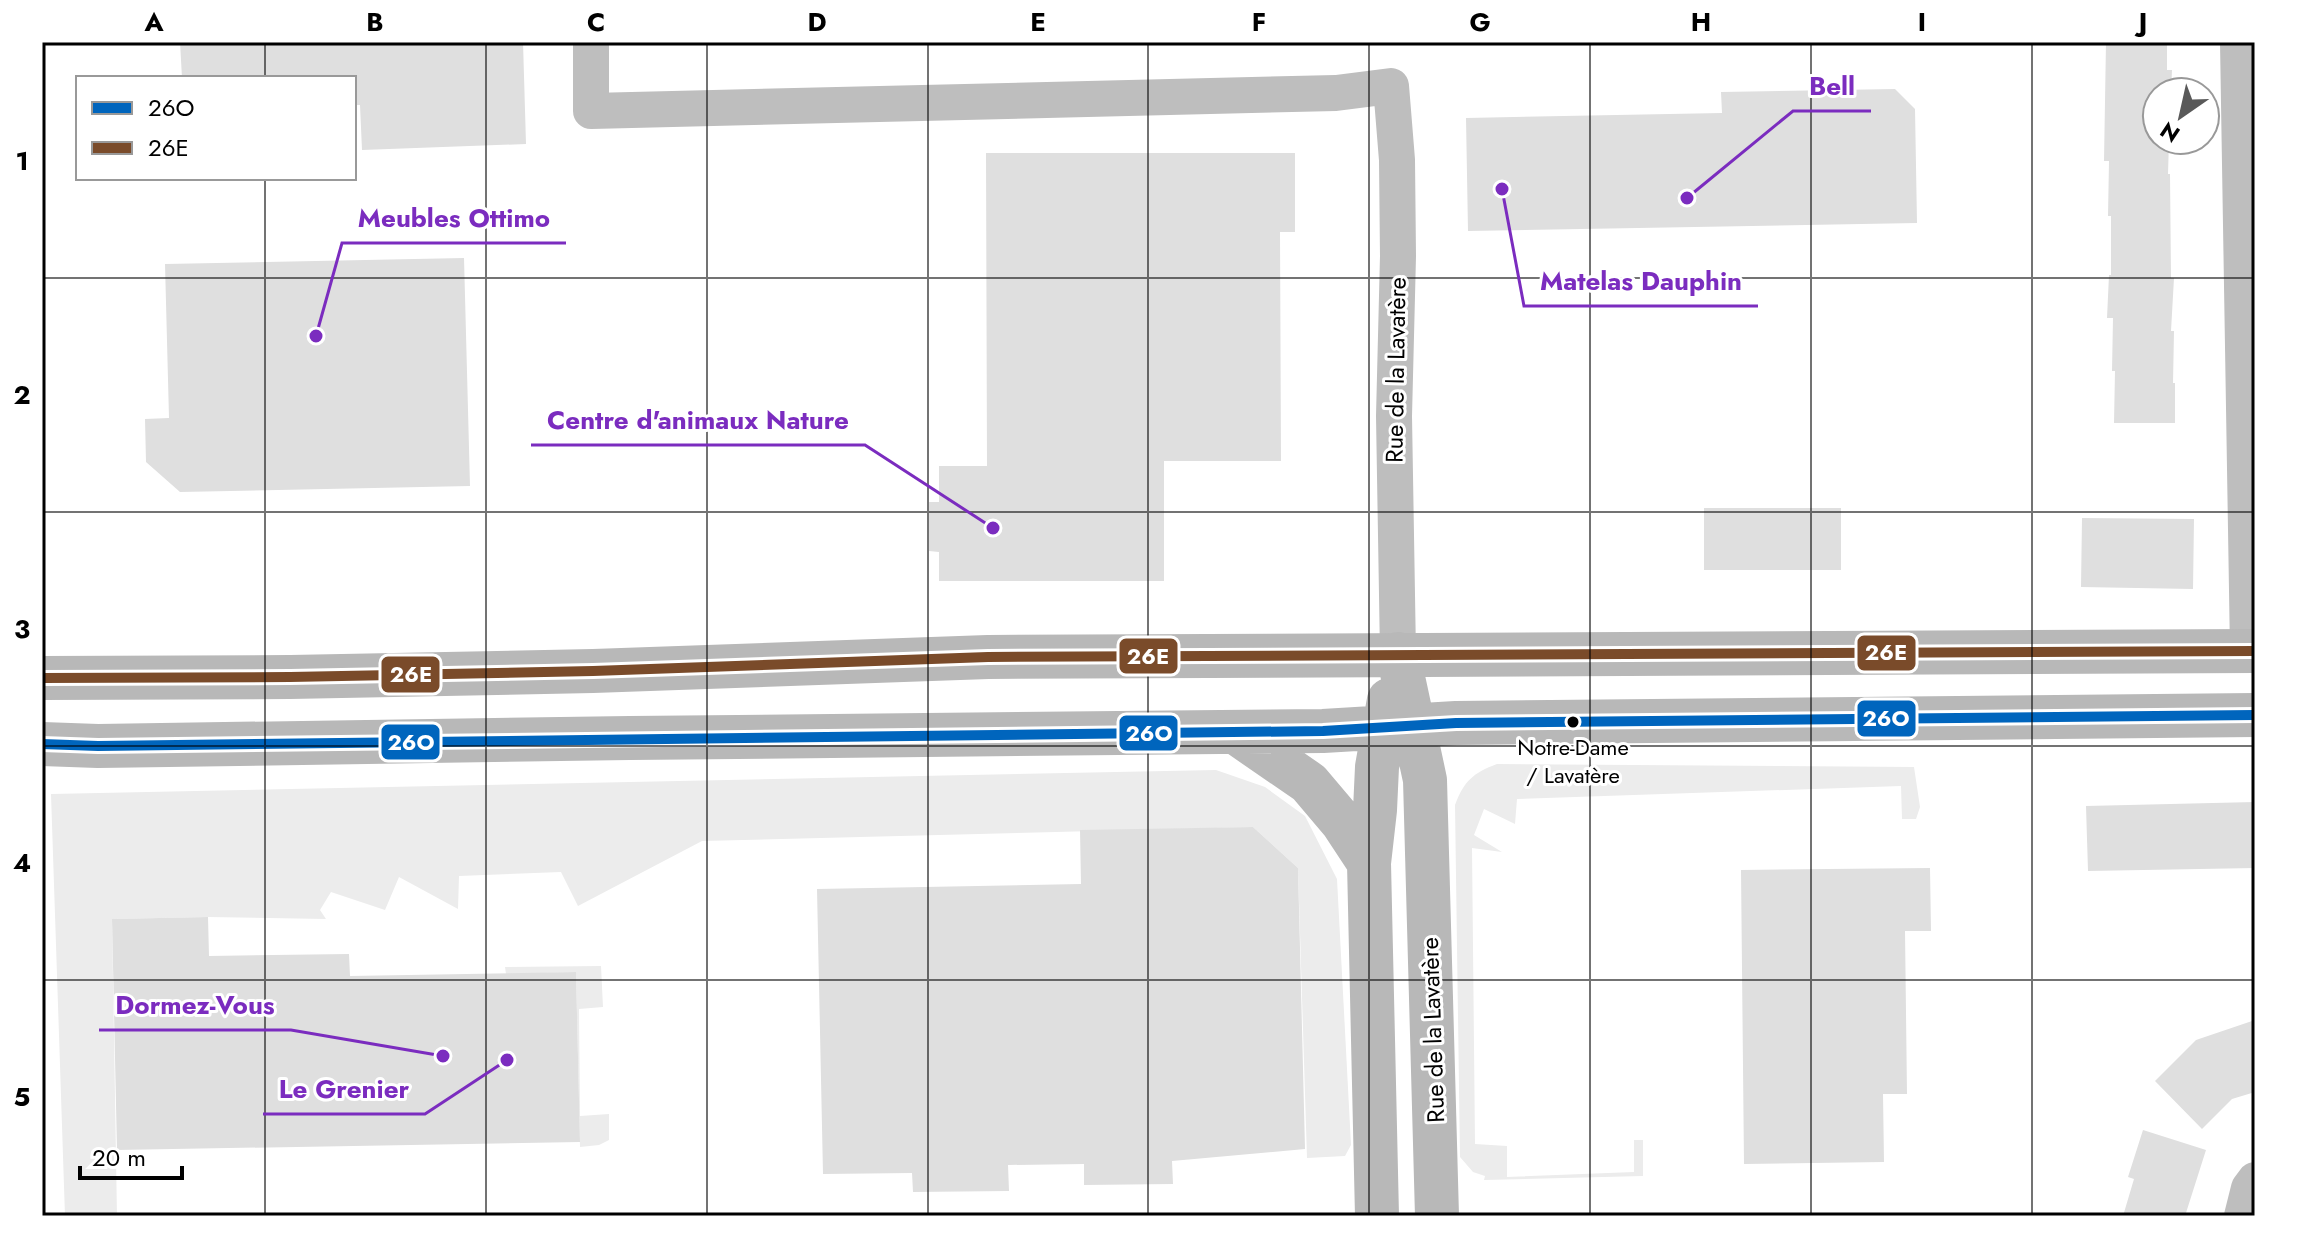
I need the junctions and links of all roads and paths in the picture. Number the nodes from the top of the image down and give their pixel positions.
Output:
1 (591, 42) edge
2 (2238, 42) edge
3 (2248, 229) edge
4 (2252, 651) edge
5 (1398, 654) junction
6 (42, 678) edge
7 (2255, 715) edge
8 (1399, 726) junction
9 (1235, 732) junction
10 (42, 744) edge
11 (1369, 863) junction
12 (2255, 1180) edge
13 (1377, 1216) edge
14 (1437, 1216) edge
15 (2242, 1216) edge

1 - 5 street, Rue de la Lavatère
2 - 3 street
3 - 4 street
4 - 5 street
5 - 6 street
5 - 8 street, Rue de la Lavatère
7 - 8 street
8 - 9 street
8 - 11 street, Rue de la Lavatère
8 - 14 street, Rue de la Lavatère
9 - 10 street
9 - 11 street
11 - 13 street, Rue de la Lavatère
12 - 15 street

